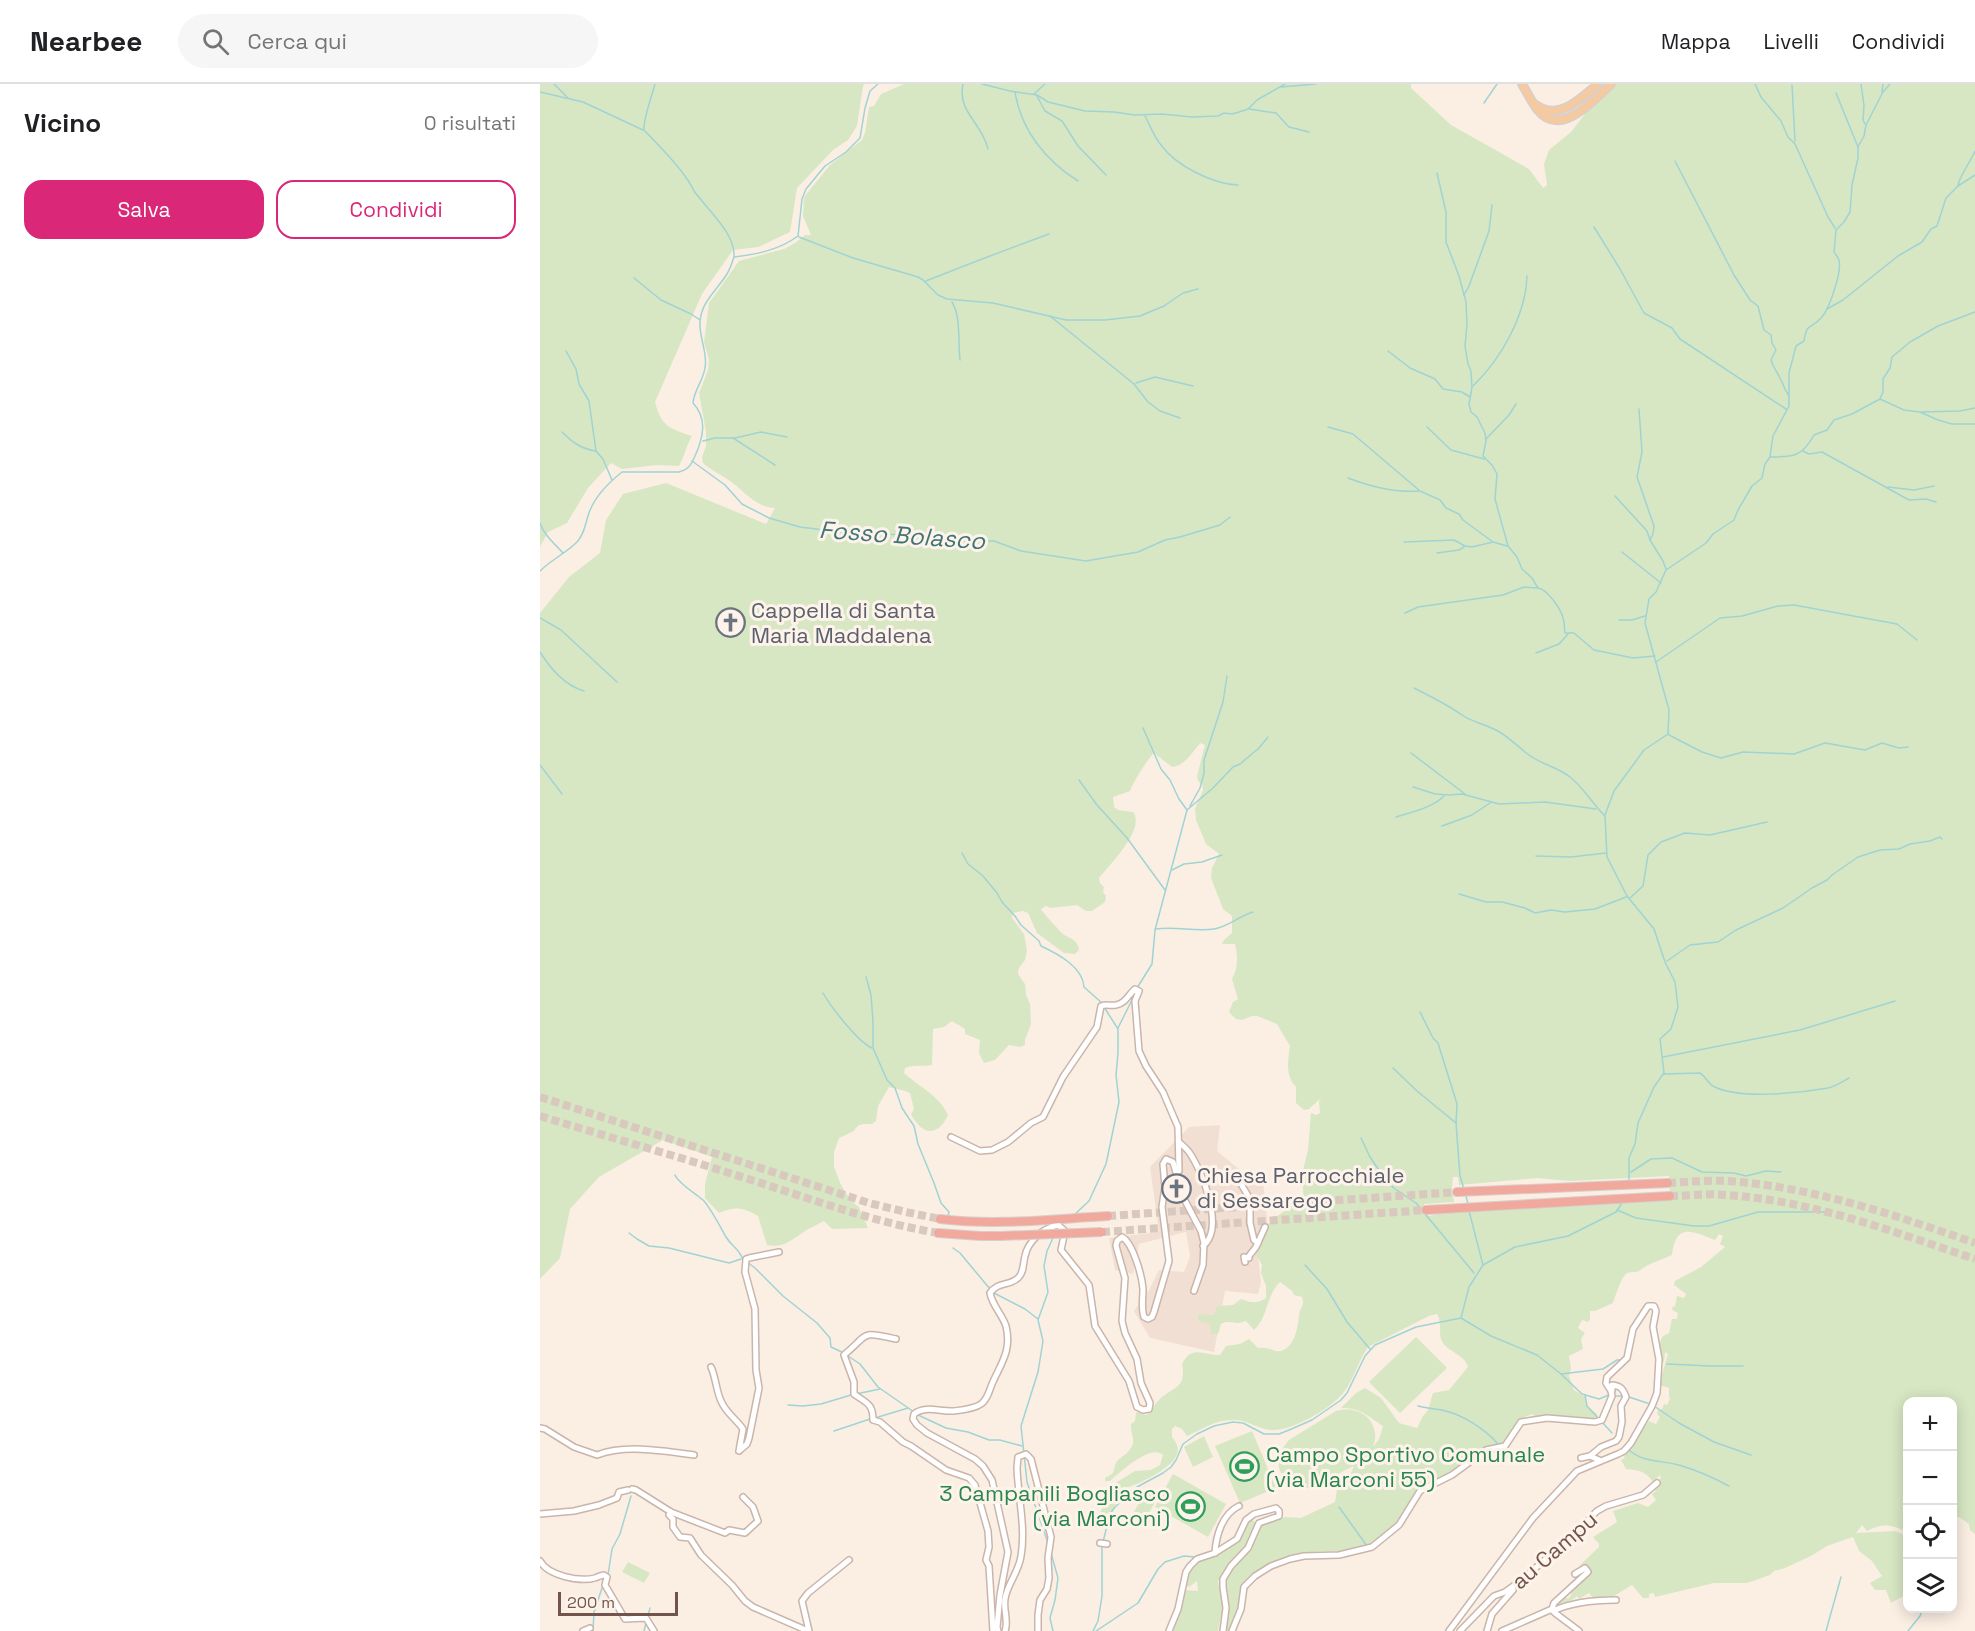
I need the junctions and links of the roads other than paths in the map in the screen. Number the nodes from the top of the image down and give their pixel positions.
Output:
1 (1522, 84) edge
2 (1598, 84) edge
3 (1611, 84) edge
4 (1532, 101) junction
5 (951, 1137) dead end
6 (1179, 1142) junction
7 (1177, 1177) junction
8 (1668, 1182) tunnel mouth
9 (1241, 1184) dead end
10 (1457, 1192) tunnel mouth
11 (1670, 1196) tunnel mouth
12 (1426, 1210) tunnel mouth
13 (1108, 1216) tunnel mouth
14 (940, 1219) tunnel mouth
15 (1264, 1227) dead end
16 (1102, 1232) tunnel mouth
17 (938, 1233) tunnel mouth
18 (1258, 1243) junction
19 (1203, 1246) junction
20 (779, 1252) dead end
21 (1245, 1262) dead end
22 (1194, 1291) dead end
23 (896, 1339) dead end
24 (711, 1367) dead end
25 (1612, 1394) junction
26 (542, 1428) edge
27 (1618, 1454) junction
28 (694, 1455) dead end
29 (1590, 1456) junction
30 (1581, 1458) dead end
31 (1599, 1460) junction
32 (1572, 1476) junction
33 (1657, 1482) dead end
34 (743, 1497) dead end
35 (1239, 1506) dead end
36 (671, 1512) junction
37 (540, 1514) edge
38 (1100, 1543) dead end
39 (1107, 1544) dead end
40 (1215, 1553) junction
41 (849, 1560) dead end
42 (540, 1561) edge
43 (1575, 1574) dead end
44 (1519, 1582) junction
45 (1616, 1600) dead end
46 (1553, 1610) junction
47 (654, 1631) edge
48 (808, 1631) edge
49 (993, 1631) edge
50 (998, 1631) edge
51 (1005, 1631) edge
52 (1038, 1631) edge
53 (1169, 1631) edge
54 (1223, 1631) edge
55 (1232, 1631) edge
56 (1449, 1631) edge
57 (1460, 1631) edge
58 (1487, 1631) edge
59 (1502, 1631) edge
60 (1579, 1631) edge

1 - 4 main road
2 - 4 main road
3 - 4 main road
5 - 6 street
6 - 7 street
6 - 19 street
7 - 19 street
7 - 50 street
8 - 10 highway
9 - 18 street
11 - 12 highway
13 - 14 highway
15 - 18 street
16 - 17 highway, bridge
18 - 21 street
19 - 22 street
20 - 24 street
23 - 49 street
25 - 27 street
25 - 29 street
25 - 55 street
26 - 28 street
27 - 31 street
27 - 32 street
29 - 30 street
29 - 31 street
31 - 32 street
32 - 56 street, au Campu
33 - 44 street, au Campu
34 - 36 street
35 - 40 street
36 - 37 street
36 - 48 street
38 - 39 street
40 - 53 street
40 - 54 street
41 - 48 street
42 - 47 street
43 - 46 street
44 - 57 street, au Campu
44 - 58 street
45 - 46 street
46 - 59 street
46 - 60 street
51 - 52 street

